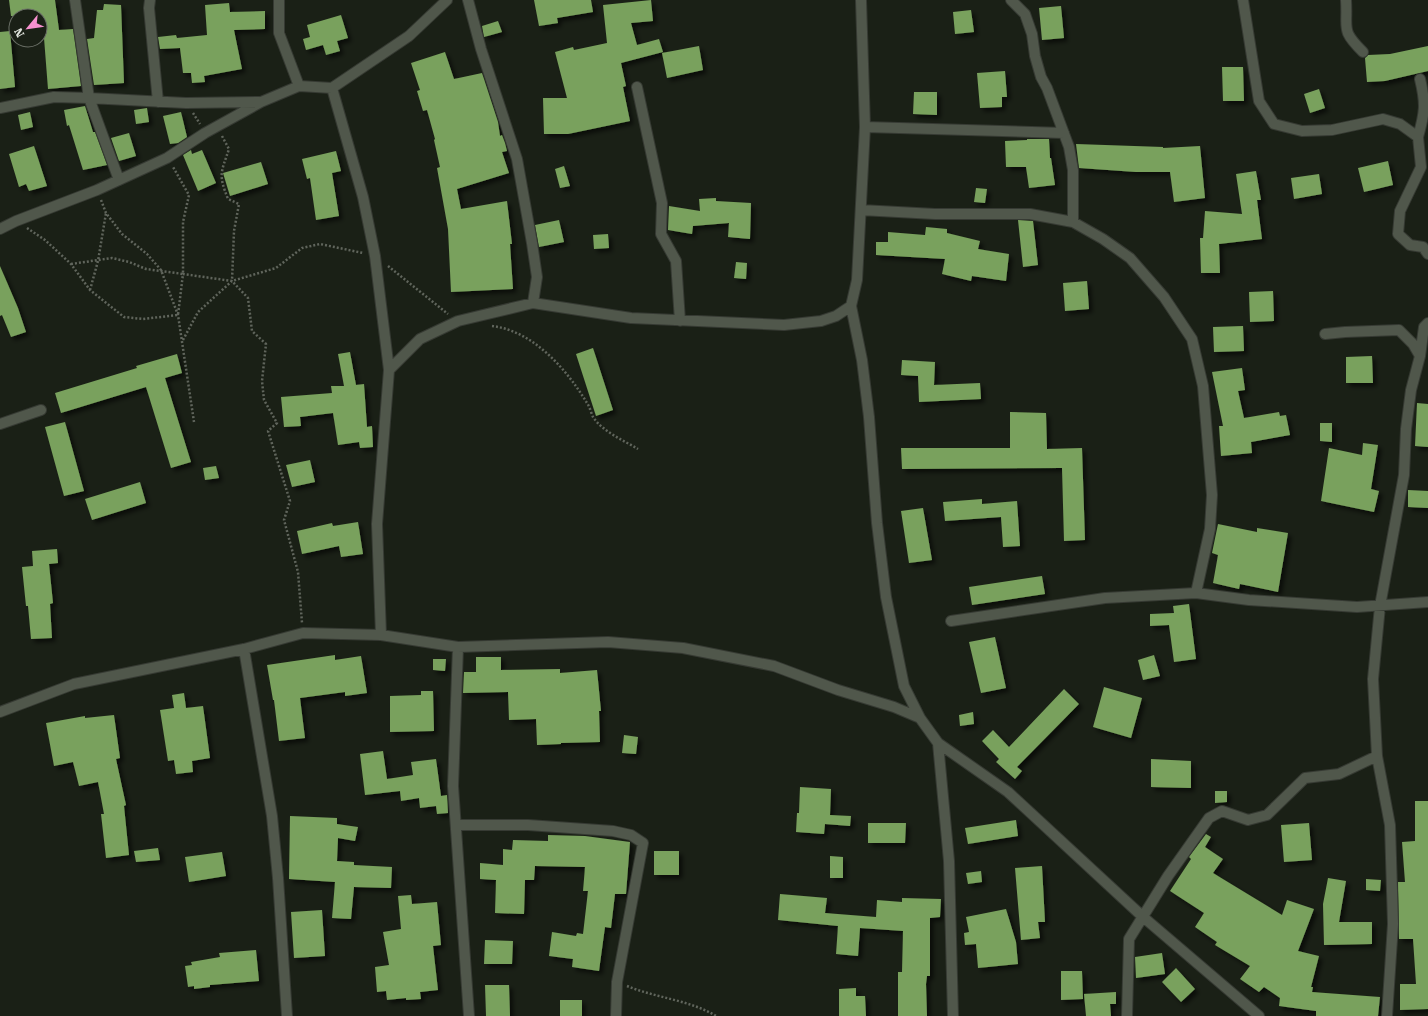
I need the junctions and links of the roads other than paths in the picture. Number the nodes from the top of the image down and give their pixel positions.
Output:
1 (75, 0) edge
2 (150, 0) edge
3 (279, 0) edge
4 (447, 0) edge
5 (468, 0) edge
6 (861, 0) edge
7 (1012, 0) edge
8 (1243, 0) edge
9 (1346, 0) edge
10 (1362, 52) dead end
11 (1420, 79) dead end
12 (299, 86) junction
13 (637, 87) dead end
14 (332, 88) junction
15 (89, 98) junction
16 (158, 102) junction
17 (261, 102) junction
18 (0, 108) edge
19 (865, 127) junction
20 (1064, 133) junction
21 (1418, 137) junction
22 (119, 180) junction
23 (861, 210) junction
24 (1073, 222) junction
25 (0, 229) edge
26 (1428, 254) edge
27 (533, 303) junction
28 (851, 306) junction
29 (680, 321) junction
30 (1428, 323) edge
31 (1325, 334) dead end
32 (1420, 356) junction
33 (389, 370) junction
34 (41, 410) dead end
35 (0, 424) edge
36 (1196, 592) junction
37 (1428, 602) edge
38 (1380, 606) junction
39 (951, 621) dead end
40 (381, 635) junction
41 (458, 647) junction
42 (244, 649) junction
43 (0, 712) edge
44 (920, 718) junction
45 (938, 743) junction
46 (1377, 756) junction
47 (456, 825) junction
48 (1142, 916) junction
49 (284, 1015) edge
50 (469, 1016) edge
51 (616, 1016) edge
52 (953, 1016) edge
53 (1127, 1016) edge
54 (1259, 1016) edge
55 (1387, 1016) edge

1 - 15 street
2 - 16 street
3 - 12 street
4 - 14 street
5 - 27 street
6 - 19 street
7 - 20 street
8 - 21 street
9 - 10 street
11 - 21 street
12 - 14 street
12 - 17 street
13 - 29 street
14 - 33 street
15 - 16 street
15 - 18 street
15 - 22 street
16 - 17 street
17 - 22 street
19 - 20 street
19 - 23 street
20 - 24 street
21 - 26 street
22 - 25 street
23 - 24 street
23 - 28 street
24 - 36 street
27 - 29 street
27 - 33 street
28 - 29 street
28 - 44 street
30 - 32 street
31 - 32 street
32 - 38 street
33 - 40 street
34 - 35 street
36 - 38 street
36 - 39 street
37 - 38 street
38 - 46 street
40 - 41 street
40 - 42 street
41 - 44 street
41 - 47 street
42 - 43 street
42 - 49 street
44 - 45 street
45 - 48 street
45 - 52 street
46 - 48 street
46 - 55 street
47 - 50 street
47 - 51 street
48 - 53 street
48 - 54 street

